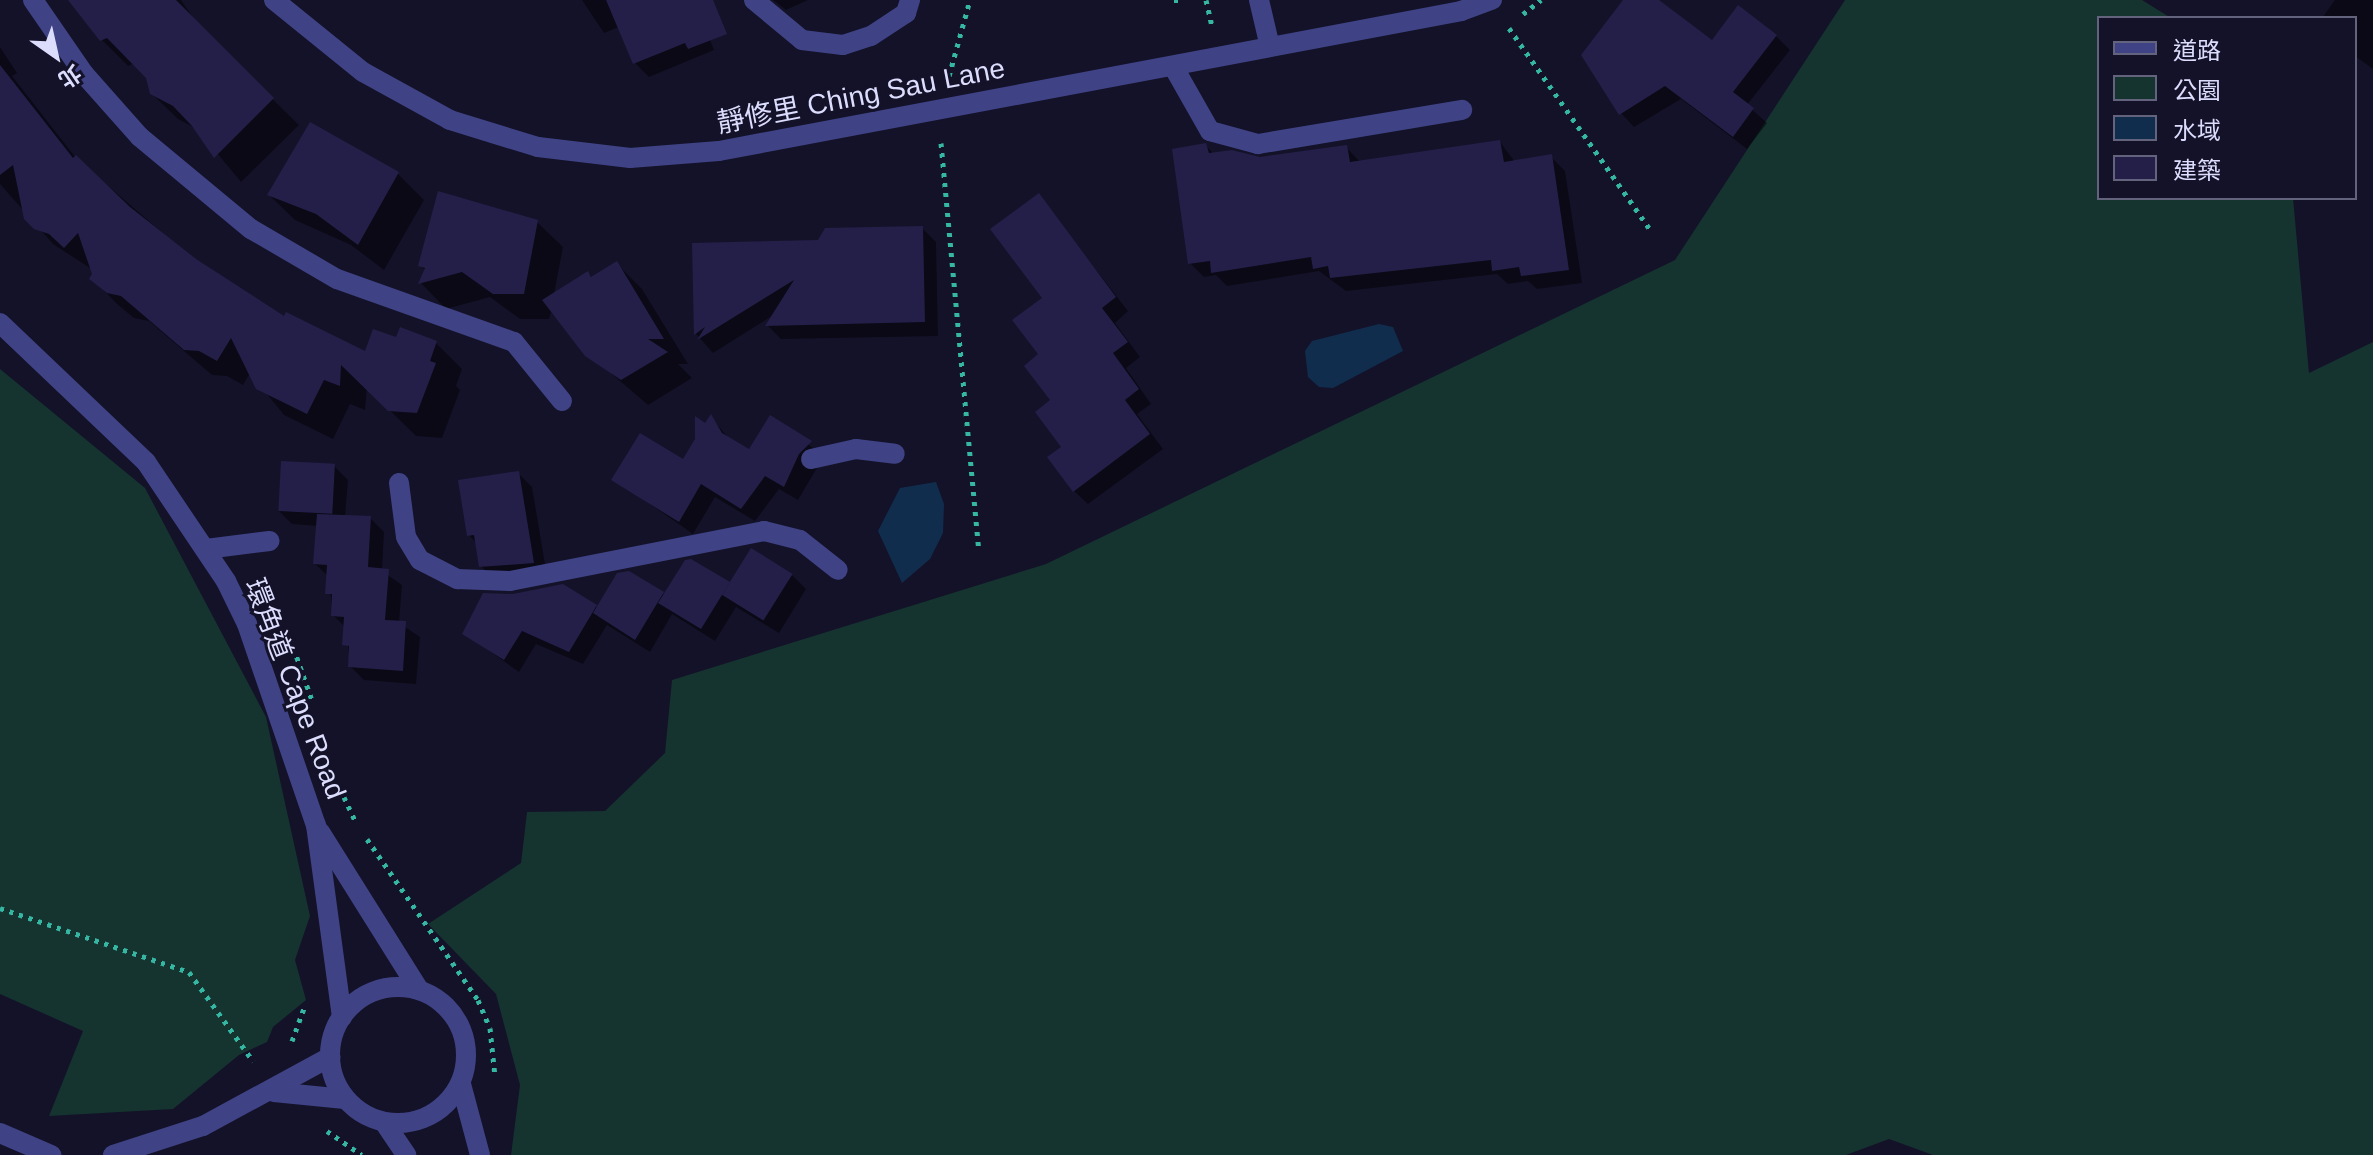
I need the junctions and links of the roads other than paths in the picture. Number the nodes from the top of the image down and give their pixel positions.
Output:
1 (33, 0) edge
2 (274, 0) edge
3 (754, 0) edge
4 (910, 0) edge
5 (1259, 0) edge
6 (1492, 0) edge
7 (1270, 47) junction
8 (1173, 66) junction
9 (1462, 110) dead end
10 (0, 323) edge
11 (562, 401) dead end
12 (895, 454) dead end
13 (811, 459) dead end
14 (399, 483) dead end
15 (269, 541) dead end
16 (206, 549) junction
17 (838, 570) dead end
18 (316, 825) junction
19 (419, 990) junction
20 (342, 1017) junction
21 (330, 1057) junction
22 (461, 1084) junction
23 (274, 1092) junction
24 (345, 1099) junction
25 (384, 1122) junction
26 (0, 1133) edge
27 (51, 1155) edge
28 (113, 1155) edge
29 (406, 1155) edge
30 (480, 1155) edge

1 - 11 street
2 - 8 street, 靜修里 Ching Sau Lane
3 - 4 street
5 - 7 street
6 - 7 street, 靜修里 Ching Sau Lane
7 - 8 street, 靜修里 Ching Sau Lane
8 - 9 street
10 - 16 street, 環角道 Cape Road
12 - 13 street
14 - 17 street
15 - 16 street
16 - 18 street, 環角道 Cape Road
18 - 19 street, 環角道 Cape Road
18 - 20 street, 環角道 Cape Road
19 - 20 street
19 - 22 street, 環角道 Cape Road
20 - 21 street, 環角道 Cape Road
21 - 23 street
21 - 24 street
22 - 25 street
22 - 30 street, 環角道 Cape Road
23 - 24 street
23 - 28 street
24 - 25 street
25 - 29 street
26 - 27 street

